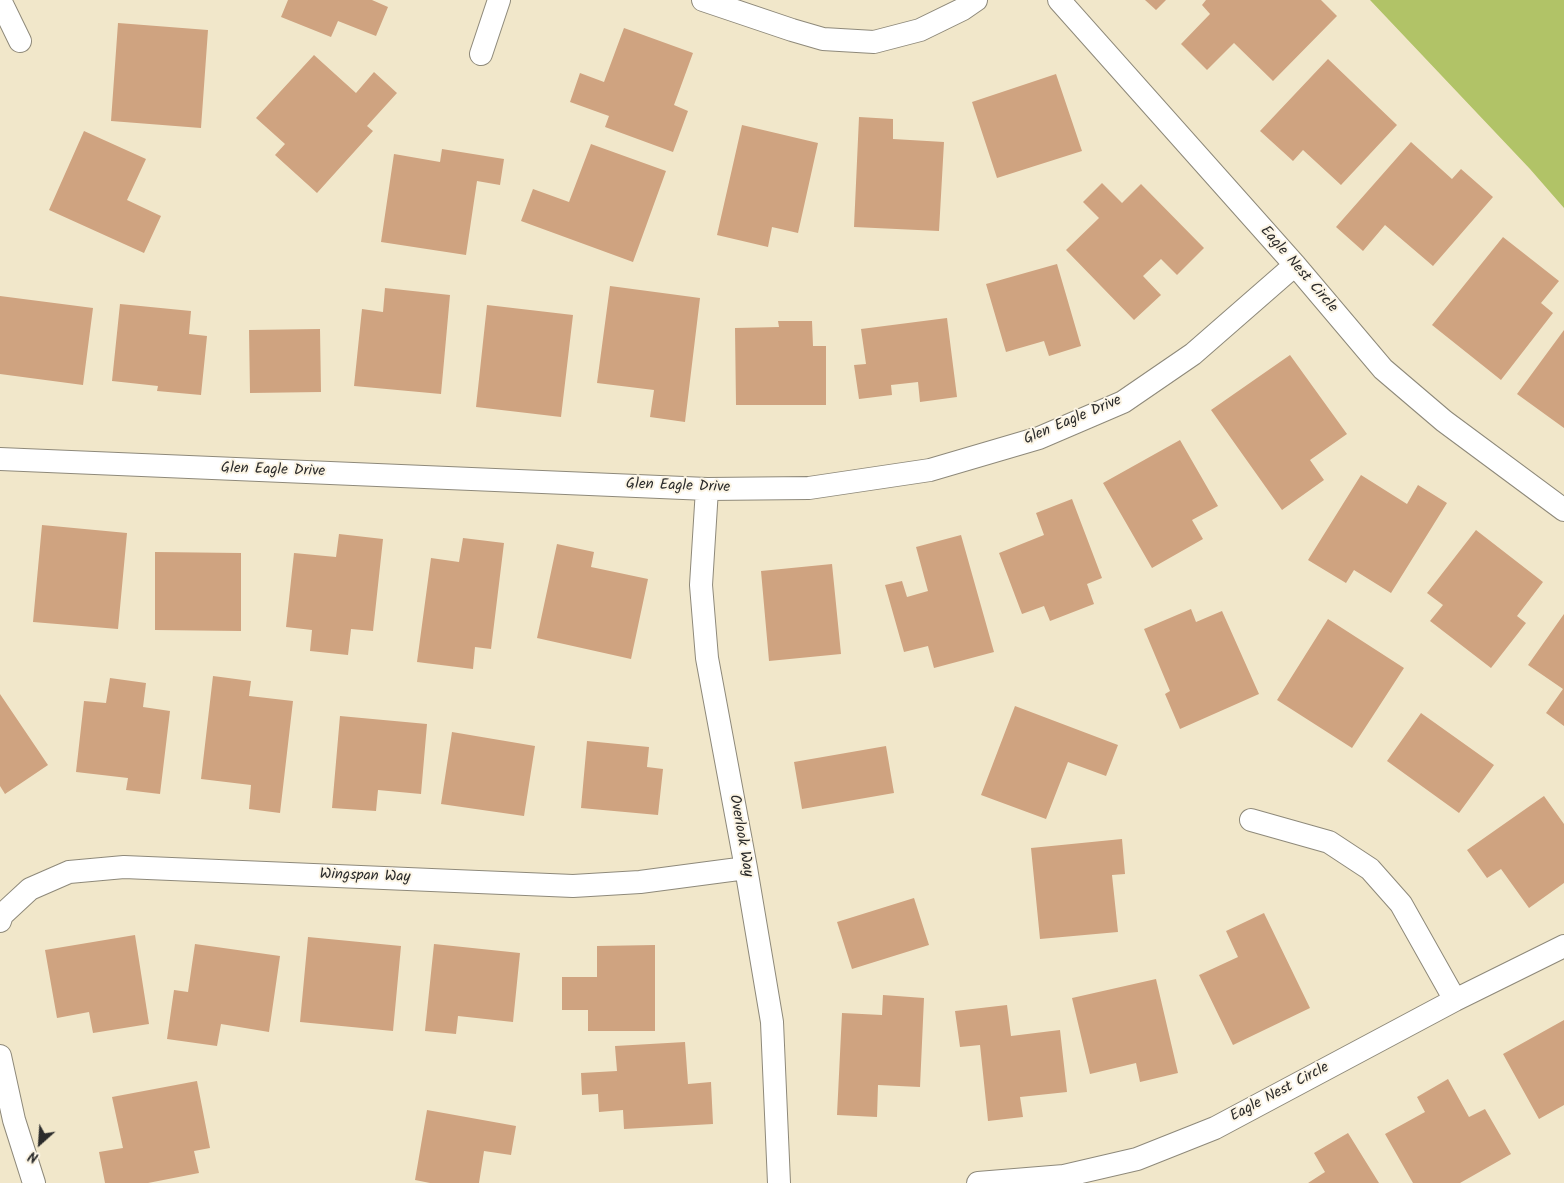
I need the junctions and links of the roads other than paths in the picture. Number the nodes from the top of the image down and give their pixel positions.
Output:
1 (0, 0) edge
2 (499, 0) edge
3 (702, 0) edge
4 (976, 0) edge
5 (1060, 0) edge
6 (20, 41) dead end
7 (481, 54) dead end
8 (1295, 265) junction
9 (0, 459) edge
10 (707, 489) junction
11 (1564, 510) edge
12 (1251, 820) dead end
13 (746, 868) junction
14 (0, 921) edge
15 (1564, 946) edge
16 (1454, 1000) junction
17 (0, 1056) edge
18 (34, 1183) edge
19 (779, 1183) edge
20 (978, 1183) edge

1 - 6 street
2 - 7 street
3 - 4 street
5 - 8 street, Eagle Nest Circle
8 - 10 street, Glen Eagle Drive
8 - 11 street, Eagle Nest Circle
9 - 10 street, Glen Eagle Drive
10 - 13 street, Overlook Way
12 - 16 street
13 - 14 street, Wingspan Way
13 - 19 street, Overlook Way
15 - 16 street, Eagle Nest Circle
16 - 20 street, Eagle Nest Circle
17 - 18 street

